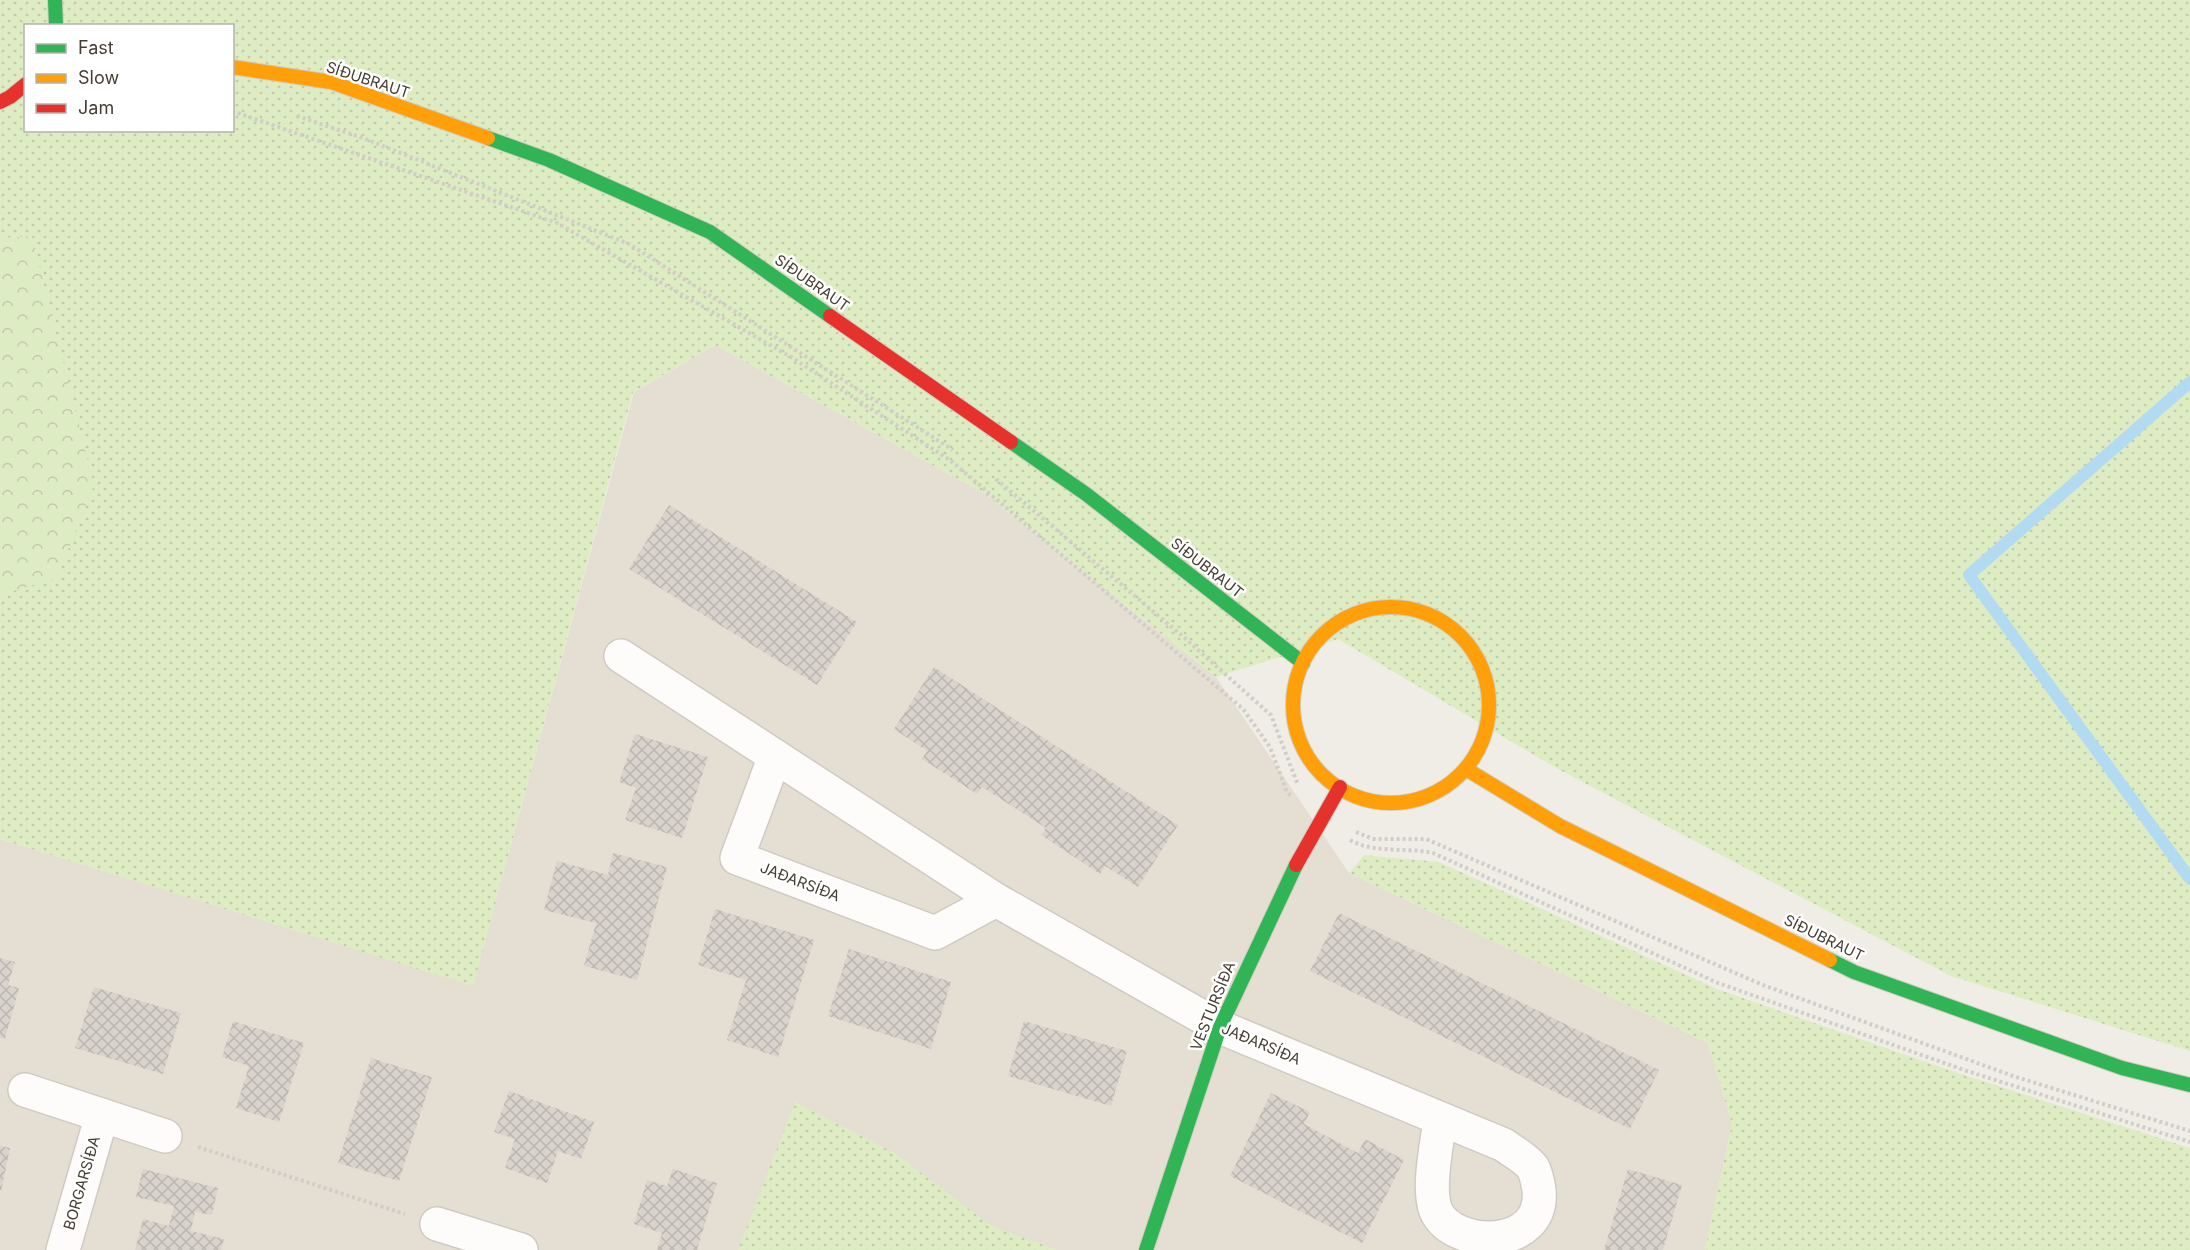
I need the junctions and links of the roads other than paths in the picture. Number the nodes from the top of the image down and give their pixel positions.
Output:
1 (54, 0) edge
2 (56, 24) edge
3 (234, 67) edge
4 (24, 86) edge
5 (0, 102) edge
6 (621, 656) dead end
7 (1303, 663) junction
8 (775, 756) junction
9 (1466, 769) junction
10 (1340, 787) junction
11 (996, 900) junction
12 (1220, 1027) junction
13 (2190, 1085) edge
14 (25, 1090) dead end
15 (102, 1115) junction
16 (1440, 1120) dead end
17 (165, 1136) road end
18 (437, 1224) road end
19 (488, 1246) edge
20 (63, 1250) edge
21 (521, 1250) edge
22 (1146, 1250) edge

1 - 2 street
3 - 7 street, SÍÐUBRAUT
4 - 5 street
6 - 8 street, JAÐARSÍÐA
7 - 9 street
7 - 10 street
8 - 11 street, JAÐARSÍÐA
8 - 11 street, JAÐARSÍÐA
9 - 10 street
9 - 13 street, SÍÐUBRAUT
10 - 12 street, VESTURSÍÐA
11 - 12 street, JAÐARSÍÐA
12 - 16 street, JAÐARSÍÐA
12 - 22 street, VESTURSÍÐA
14 - 15 street, BORGARSÍÐA
15 - 17 street, BORGARSÍÐA
15 - 20 street, BORGARSÍÐA
18 - 19 street
19 - 21 street

